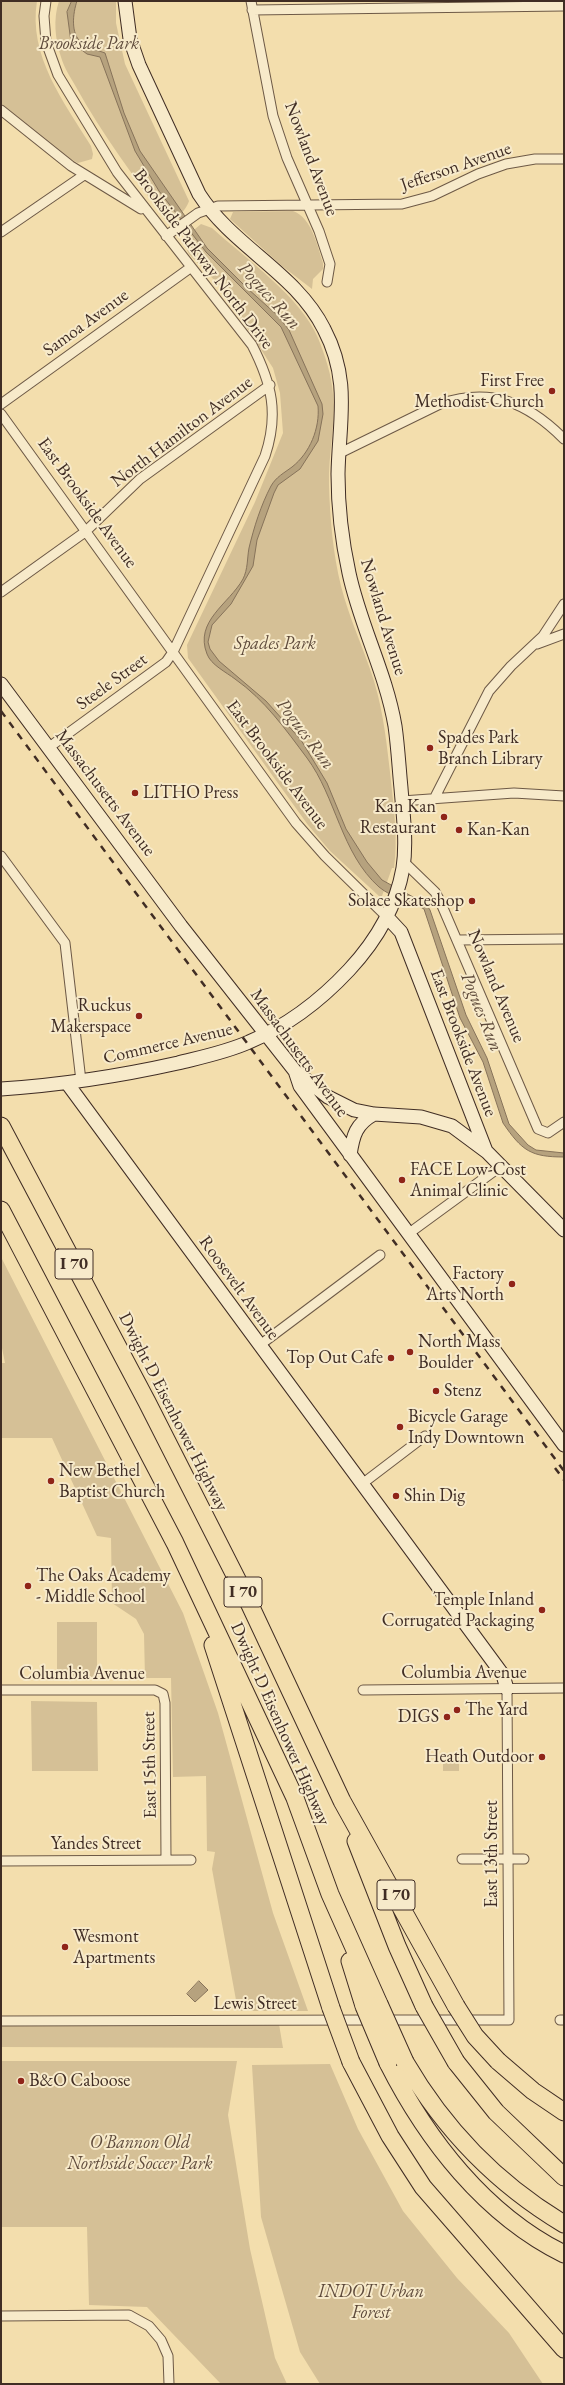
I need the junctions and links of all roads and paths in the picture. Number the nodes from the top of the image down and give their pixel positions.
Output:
1 (46, 1) edge
2 (125, 1) edge
3 (251, 5) edge
4 (564, 6) edge
5 (2, 111) edge
6 (564, 159) edge
7 (84, 175) junction
8 (308, 206) junction
9 (209, 209) junction
10 (150, 215) junction
11 (1, 232) edge
12 (166, 236) junction
13 (190, 268) junction
14 (327, 282) dead end
15 (270, 385) junction
16 (1, 404) edge
17 (1, 414) edge
18 (564, 439) edge
19 (340, 453) junction
20 (85, 532) junction
21 (1, 592) edge
22 (564, 604) edge
23 (564, 634) edge
24 (534, 645) junction
25 (173, 652) junction
26 (1, 684) edge
27 (48, 748) junction
28 (564, 796) edge
29 (434, 799) junction
30 (402, 801) junction
31 (1, 856) edge
32 (403, 868) junction
33 (387, 917) junction
34 (564, 939) edge
35 (458, 940) junction
36 (266, 1034) junction
37 (294, 1071) junction
38 (81, 1081) junction
39 (67, 1083) junction
40 (1, 1089) edge
41 (374, 1114) junction
42 (564, 1122) edge
43 (1, 1126) edge
44 (487, 1152) junction
45 (350, 1155) junction
46 (501, 1166) junction
47 (1, 1210) edge
48 (564, 1230) edge
49 (408, 1234) junction
50 (380, 1255) dead end
51 (260, 1345) junction
52 (425, 1436) dead end
53 (564, 1444) edge
54 (362, 1484) junction
55 (175, 1543) junction
56 (564, 1688) edge
57 (507, 1689) junction
58 (1, 1690) edge
59 (363, 1690) dead end
60 (163, 1694) joint
61 (334, 1785) junction
62 (462, 1859) dead end
63 (508, 1859) junction
64 (524, 1859) dead end
65 (166, 1860) junction
66 (191, 1860) dead end
67 (1, 1861) edge
68 (371, 2005) junction
69 (509, 2020) joint
70 (1, 2021) edge
71 (564, 2112) edge
72 (564, 2176) edge
73 (564, 2224) edge
74 (564, 2254) edge
75 (1, 2316) edge
76 (564, 2349) edge
77 (169, 2384) edge

1 - 10 street, Brookside Parkway North Drive
2 - 9 street, Nowland Avenue
3 - 4 street
3 - 8 street, Nowland Avenue
5 - 7 street
6 - 8 street, Jefferson Avenue
7 - 10 street
7 - 11 street
8 - 9 street, Jefferson Avenue
8 - 14 street, Nowland Avenue
9 - 12 street, Jefferson Avenue
9 - 19 street, Nowland Avenue
10 - 12 street, Brookside Parkway North Drive
12 - 13 street, Brookside Parkway North Drive
13 - 15 street, Brookside Parkway North Drive
13 - 16 street, Samoa Avenue
15 - 20 street, North Hamilton Avenue
15 - 25 street, Brookside Parkway North Drive
17 - 20 street, East Brookside Avenue
18 - 19 street
19 - 30 street, Nowland Avenue
20 - 21 street, North Hamilton Avenue
20 - 25 street, East Brookside Avenue
22 - 24 street
23 - 24 street
24 - 29 street
25 - 27 street, Steele Street
25 - 33 street, East Brookside Avenue
26 - 27 street, Massachusetts Avenue
27 - 36 street, Massachusetts Avenue
28 - 29 street
29 - 30 street
30 - 32 street, Nowland Avenue
31 - 38 street
32 - 33 street, Nowland Avenue
32 - 35 street, Nowland Avenue
33 - 36 street, Commerce Avenue
33 - 44 street, East Brookside Avenue
34 - 35 street
35 - 42 street, Nowland Avenue
36 - 37 street, Massachusetts Avenue
36 - 38 street, Commerce Avenue
37 - 41 street, East Brookside Avenue
37 - 45 street, Massachusetts Avenue
38 - 39 street, Commerce Avenue
39 - 40 street, Commerce Avenue
39 - 51 street, Roosevelt Avenue
41 - 44 street, East Brookside Avenue
41 - 45 street
43 - 61 highway, Dwight D Eisenhower Highway / I 70
44 - 46 street, East Brookside Avenue
45 - 49 street, Massachusetts Avenue
46 - 48 street, East Brookside Avenue
46 - 49 street
47 - 55 highway, Dwight D Eisenhower Highway / I 70
49 - 53 street, Massachusetts Avenue
50 - 51 street
51 - 54 street, Roosevelt Avenue
52 - 54 street
54 - 57 street, Roosevelt Avenue
55 - 68 highway, Dwight D Eisenhower Highway / I 70
55 - 76 highway, bridge
56 - 57 street, Columbia Avenue
57 - 59 street, Columbia Avenue
57 - 63 street, East 13th Street
58 - 60 street, Columbia Avenue
60 - 65 street, East 15th Street
61 - 71 highway, I 70, bridge
61 - 72 highway, bridge
62 - 63 street
63 - 64 street
63 - 69 street, East 13th Street
65 - 66 street, Yandes Street
65 - 67 street, Yandes Street
68 - 73 highway, bridge
68 - 74 highway, bridge
69 - 70 street, Lewis Street
75 - 77 street

